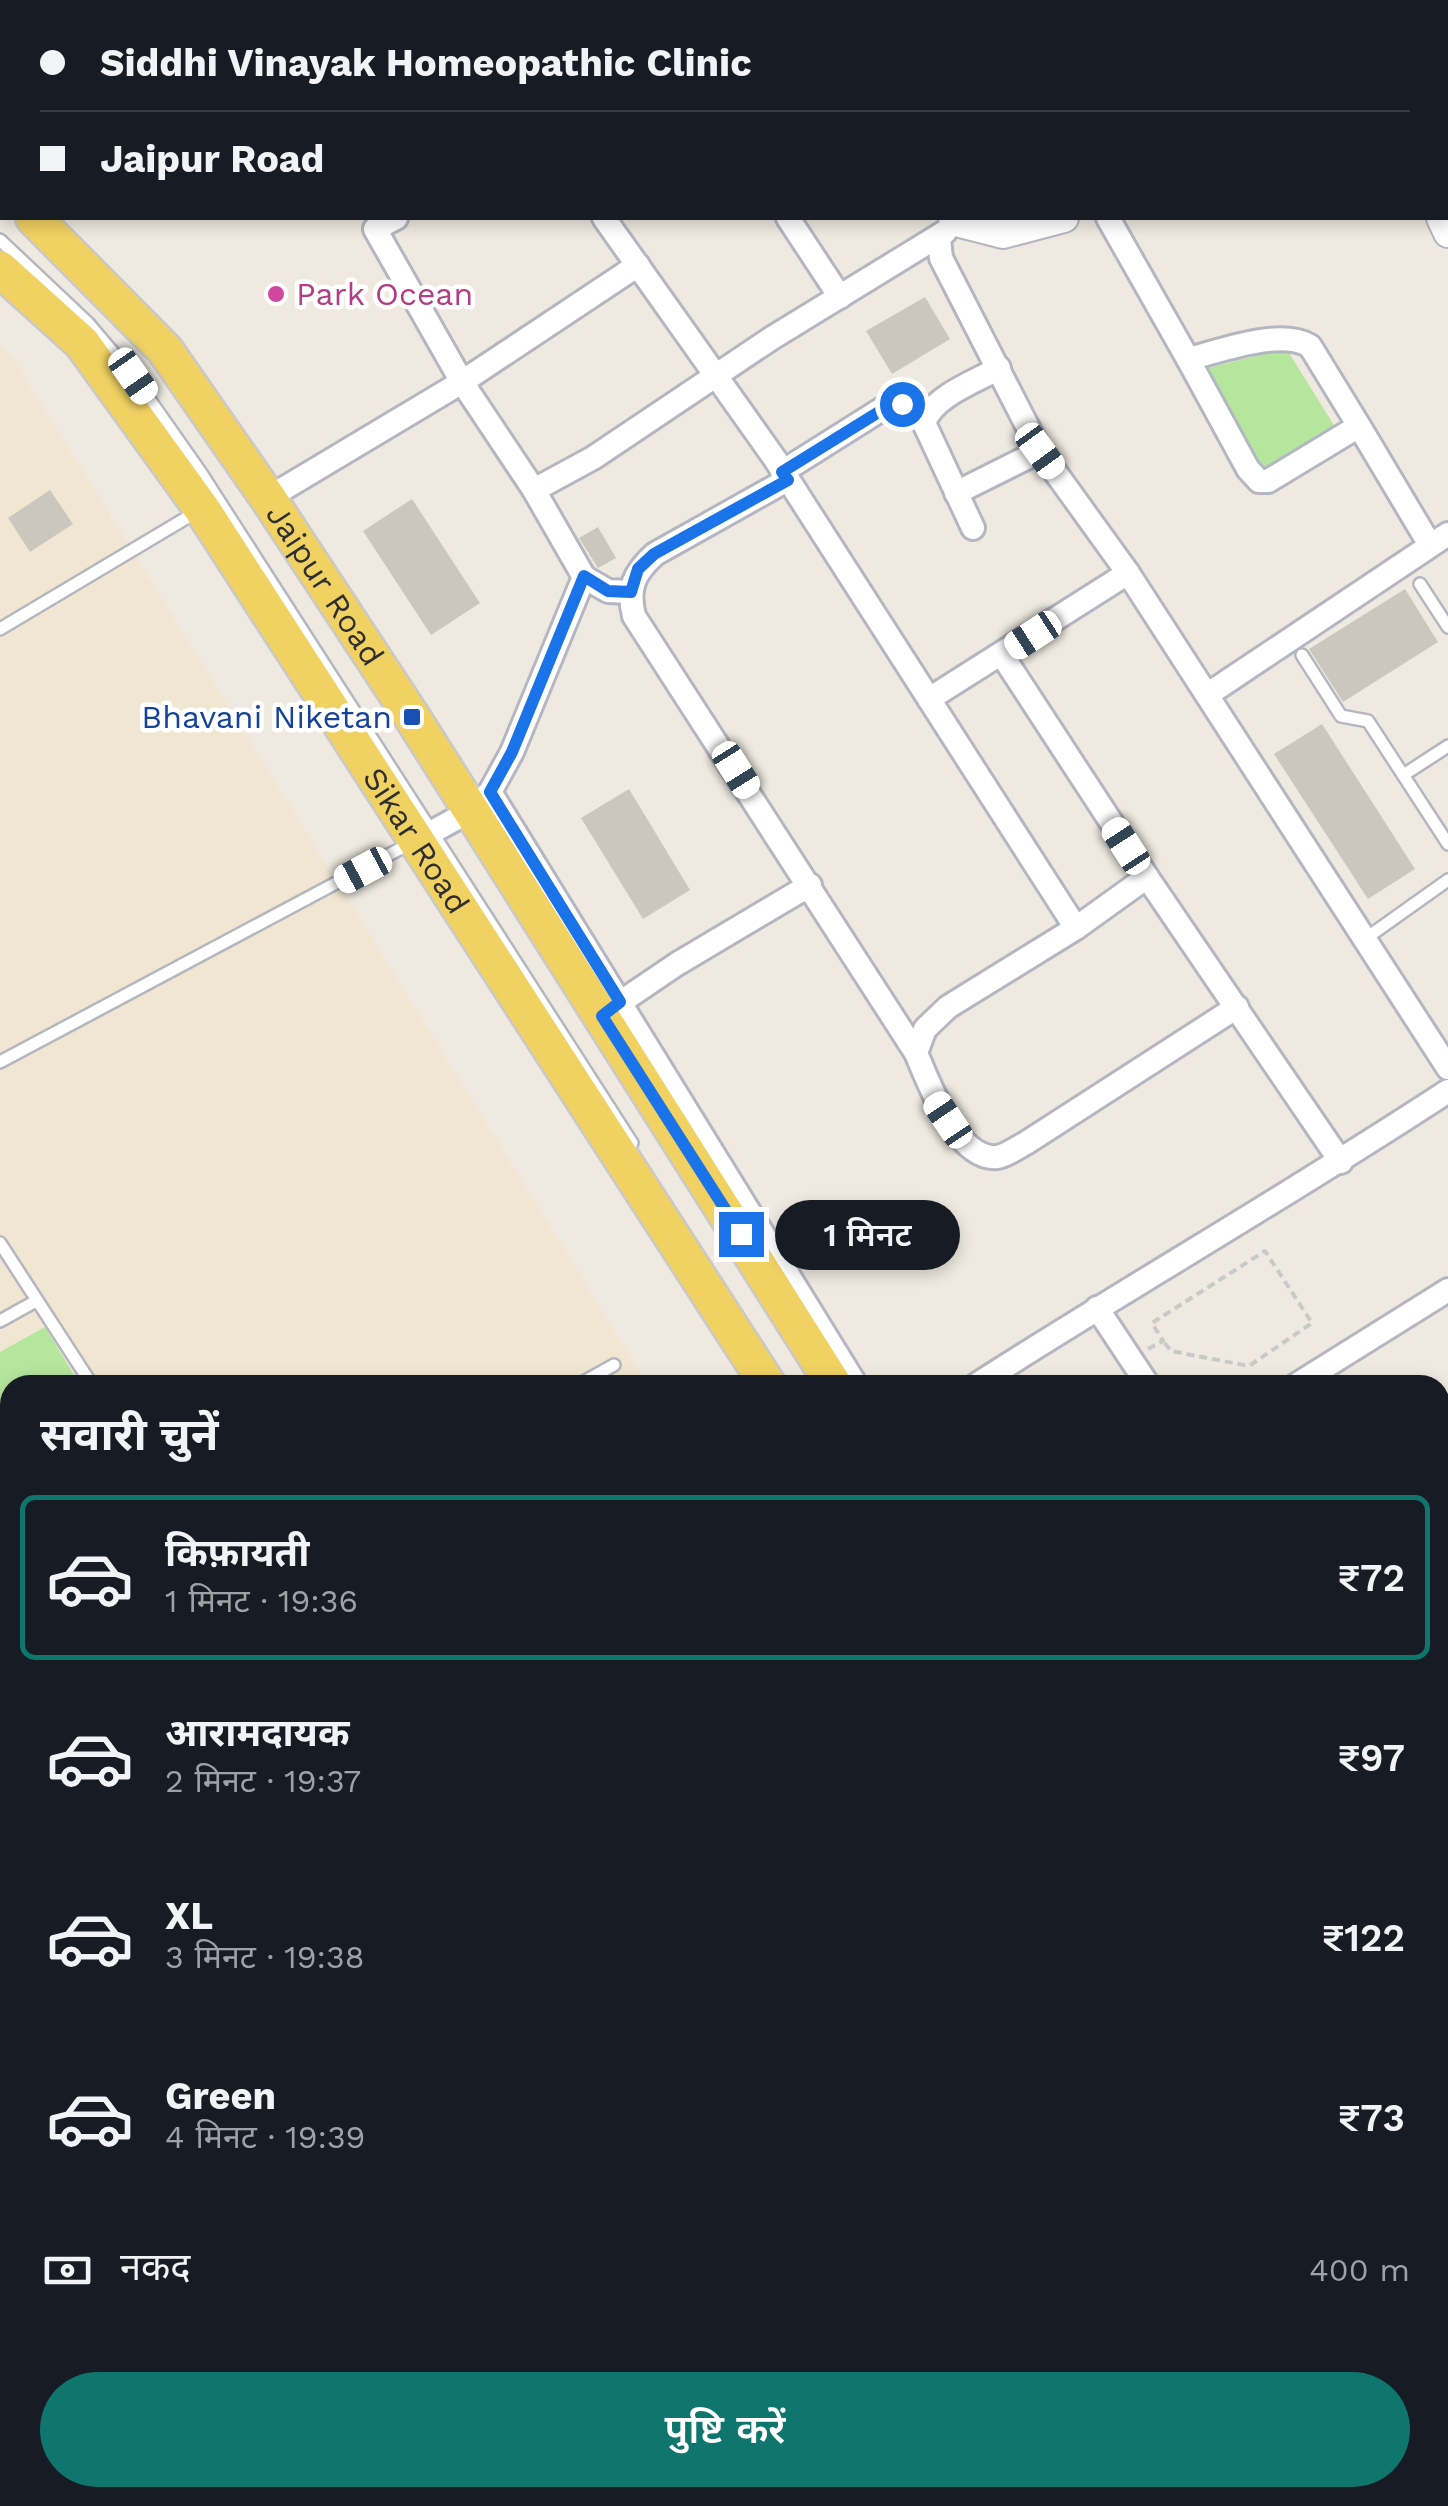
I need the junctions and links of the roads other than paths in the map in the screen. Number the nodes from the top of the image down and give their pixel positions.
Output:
1 (40, 220) edge
2 (605, 220) edge
3 (789, 220) edge
4 (1056, 220) edge
5 (1109, 220) edge
6 (379, 221) edge
7 (952, 224) edge
8 (0, 240) edge
9 (638, 265) junction
10 (0, 269) edge
11 (840, 298) junction
12 (1188, 359) junction
13 (999, 368) junction
14 (717, 376) junction
15 (462, 382) junction
16 (927, 414) junction
17 (1359, 426) junction
18 (1040, 451) junction
19 (785, 476) junction
20 (534, 490) junction
21 (956, 492) junction
22 (268, 498) junction
23 (202, 509) junction
24 (973, 528) dead end
25 (1439, 540) edge
26 (1128, 574) junction
27 (584, 576) junction
28 (1420, 584) dead end
29 (631, 592) junction
30 (1448, 627) edge
31 (0, 629) edge
32 (1002, 655) junction
33 (1302, 655) dead end
34 (1207, 695) junction
35 (929, 699) junction
36 (1448, 746) edge
37 (1405, 774) junction
38 (480, 801) junction
39 (424, 837) junction
40 (1448, 844) edge
41 (1147, 877) junction
42 (1448, 880) edge
43 (810, 885) junction
44 (1076, 928) junction
45 (1365, 939) junction
46 (1236, 1007) junction
47 (611, 1009) junction
48 (916, 1053) junction
49 (0, 1062) edge
50 (1448, 1068) edge
51 (1448, 1090) edge
52 (638, 1151) dead end
53 (1341, 1162) junction
54 (0, 1243) edge
55 (1448, 1290) edge
56 (36, 1301) junction
57 (1097, 1308) junction
58 (0, 1321) edge
59 (614, 1365) dead end
60 (85, 1375) edge
61 (596, 1375) edge
62 (762, 1375) edge
63 (828, 1375) edge
64 (849, 1375) edge
65 (992, 1375) edge
66 (1141, 1375) edge
67 (1312, 1375) edge

1 - 22 main road, Jaipur Road
2 - 9 street
3 - 11 street
4 - 7 street
5 - 12 street
6 - 15 street
7 - 11 street
7 - 13 street
8 - 39 lane
9 - 14 street
9 - 15 street
10 - 23 main road, Sikar Road
11 - 14 street
12 - 17 street
12 - 17 street
13 - 16 street
13 - 18 street
14 - 19 street
14 - 20 street
15 - 20 street
15 - 22 street
16 - 19 street
16 - 21 street
17 - 25 street
18 - 21 street
18 - 26 street
19 - 29 street
19 - 35 street
20 - 27 street
21 - 24 street
22 - 38 main road, Jaipur Road
23 - 31 lane
23 - 39 main road, Sikar Road
25 - 34 street
26 - 32 street
26 - 34 street
27 - 29 street
27 - 38 street
28 - 30 lane
29 - 43 street
32 - 35 street
32 - 41 street
33 - 37 lane
34 - 45 street
35 - 44 street
36 - 37 lane
37 - 40 lane
38 - 39 street
38 - 47 main road, Jaipur Road
39 - 49 lane
39 - 52 lane
39 - 62 main road, Sikar Road
41 - 44 street
41 - 46 street
42 - 45 lane
43 - 47 street
43 - 48 street
44 - 48 street
45 - 50 street
46 - 48 street
46 - 53 street
47 - 63 main road, Jaipur Road
47 - 64 street
51 - 53 street
53 - 57 street
54 - 56 lane
55 - 67 street
56 - 58 lane
56 - 60 lane
57 - 65 street
57 - 66 street
59 - 61 lane

